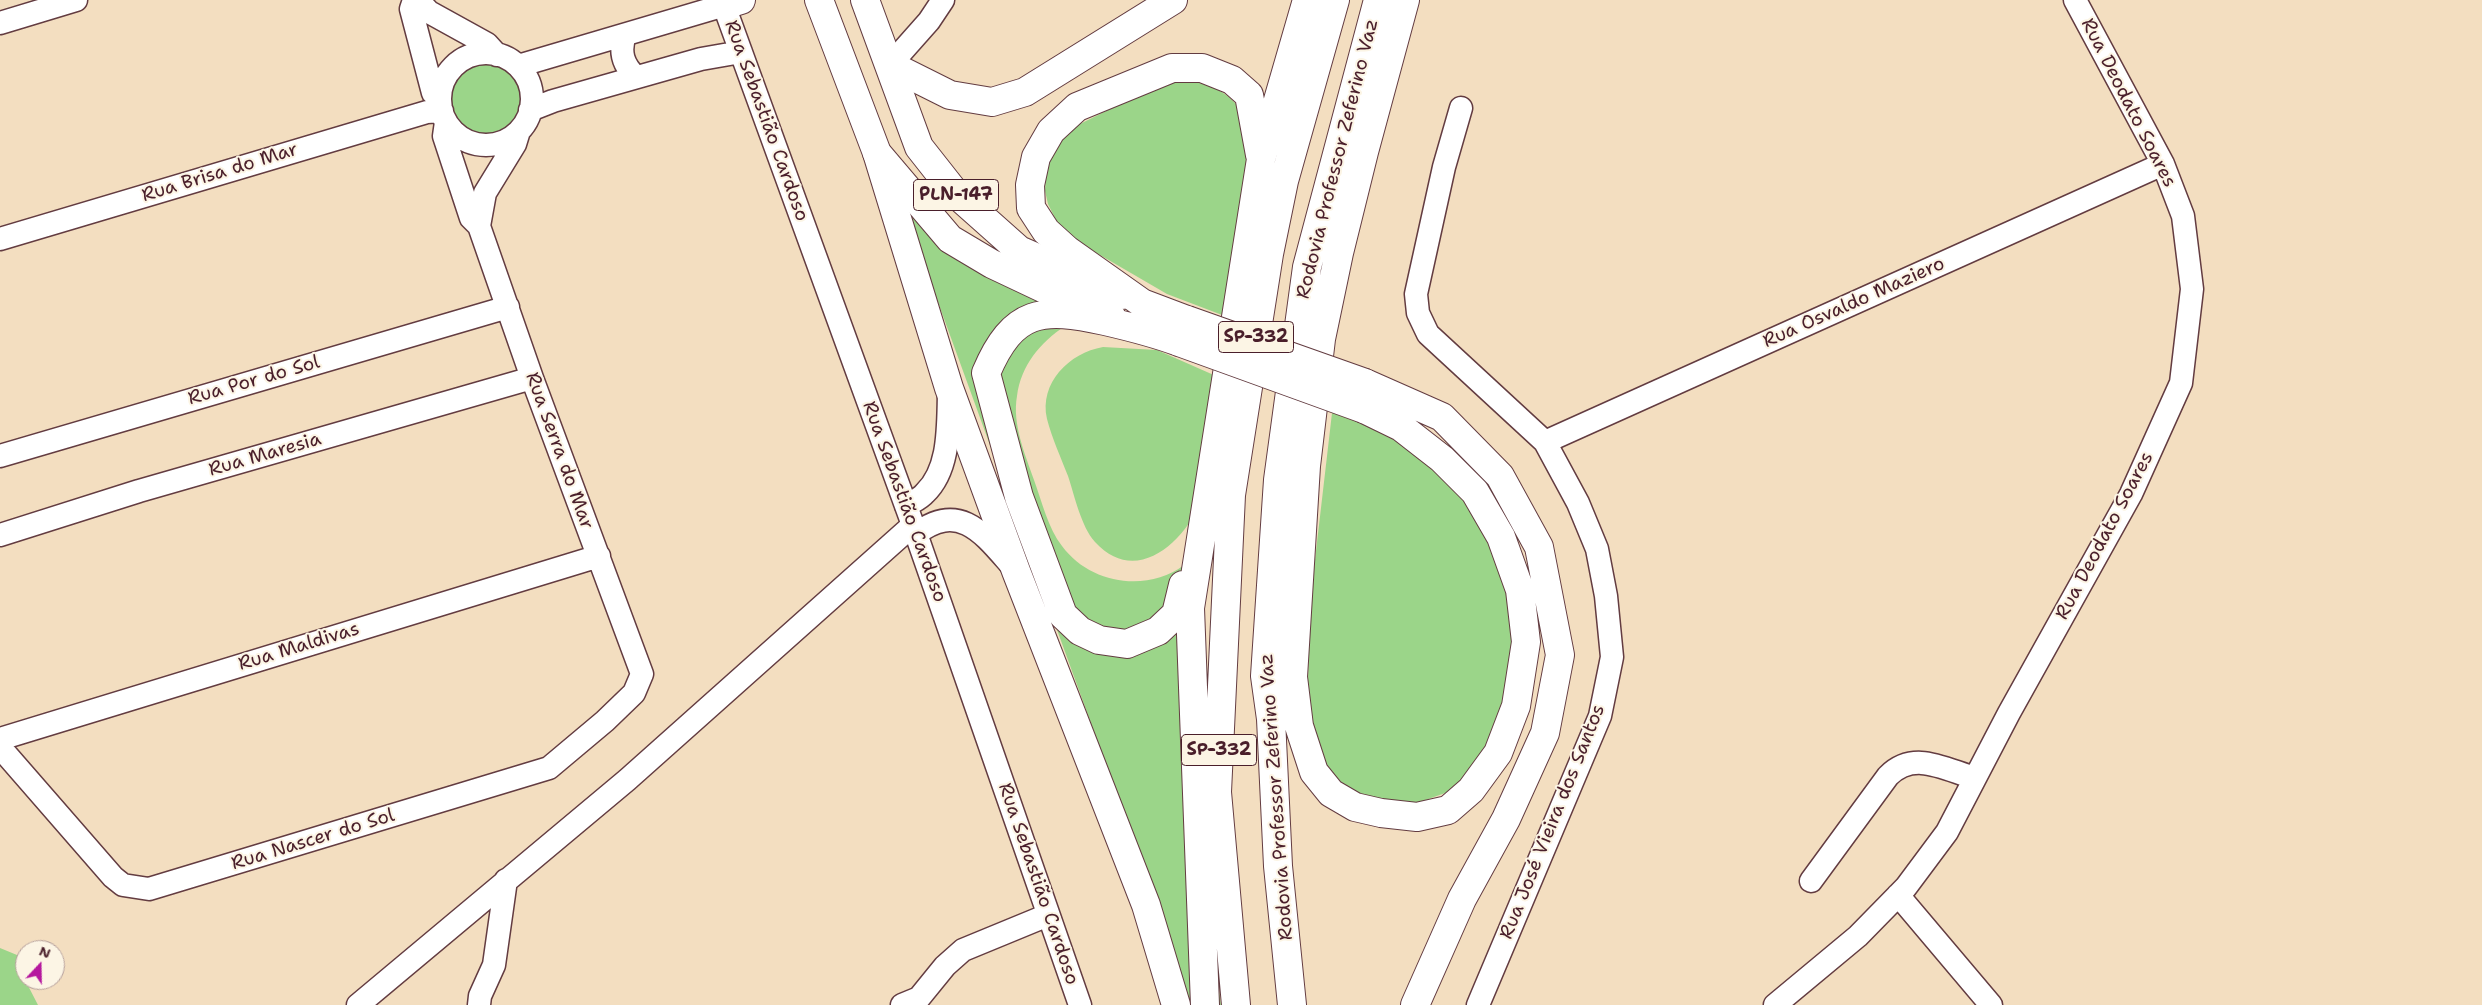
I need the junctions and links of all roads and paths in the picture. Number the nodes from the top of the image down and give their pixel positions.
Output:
1 (76, 0) edge
2 (416, 0) edge
3 (819, 0) edge
4 (865, 0) edge
5 (944, 0) edge
6 (1173, 0) edge
7 (1307, 0) edge
8 (1335, 0) edge
9 (1378, 0) edge
10 (1405, 0) edge
11 (2075, 0) edge
12 (730, 2) edge
13 (0, 23) edge
14 (625, 35) junction
15 (741, 52) junction
16 (497, 55) junction
17 (890, 64) junction
18 (518, 66) junction
19 (636, 77) junction
20 (1461, 108) dead end
21 (530, 110) junction
22 (443, 111) junction
23 (519, 131) junction
24 (877, 153) junction
25 (1261, 159) junction
26 (2163, 164) junction
27 (479, 226) junction
28 (0, 239) edge
29 (1142, 304) junction
30 (508, 306) junction
31 (1183, 331) junction
32 (1152, 332) junction
33 (532, 378) junction
34 (949, 388) junction
35 (1364, 396) junction
36 (1544, 442) junction
37 (0, 456) edge
38 (1204, 512) junction
39 (911, 522) junction
40 (0, 535) edge
41 (599, 556) junction
42 (1016, 571) junction
43 (642, 674) joint
44 (0, 739) edge
45 (0, 750) edge
46 (1975, 778) junction
47 (506, 880) junction
48 (1811, 881) dead end
49 (1898, 895) junction
50 (1048, 915) junction
51 (358, 1005) edge
52 (479, 1005) edge
53 (902, 1005) edge
54 (1080, 1005) edge
55 (1176, 1005) edge
56 (1205, 1005) edge
57 (1236, 1005) edge
58 (1292, 1005) edge
59 (1415, 1005) edge
60 (1478, 1005) edge
61 (1775, 1005) edge
62 (1992, 1005) edge

1 - 13 street
2 - 16 street, Rua Serra do Mar
2 - 22 street, Rua Serra do Mar
3 - 24 main road
4 - 17 main road, PLN-147
5 - 17 street
6 - 17 main road
7 - 25 main road
8 - 57 main road, SP-332
9 - 58 main road, Rodovia Professor Zeferino Vaz / SP-332
10 - 35 main road
11 - 26 street, Rua Deodato Soares
12 - 14 street
12 - 15 street, Rua Sebastião Cardoso
14 - 18 street
14 - 19 street
15 - 19 street
15 - 39 street, Rua Sebastião Cardoso
16 - 18 street
16 - 22 street
17 - 29 main road, PLN-147
18 - 21 street
19 - 21 street
20 - 36 street, Rua José Vieira dos Santos
21 - 23 street
22 - 23 street
22 - 27 street, Rua Serra do Mar
22 - 28 street, Rua Brisa do Mar
23 - 27 street
24 - 32 main road
24 - 34 main road
25 - 29 main road
25 - 38 main road
26 - 36 street, Rua Osvaldo Maziero
26 - 46 street, Rua Deodato Soares
27 - 30 street, Rua Serra do Mar
29 - 31 main road
30 - 33 street, Rua Serra do Mar
30 - 37 street, Rua Por do Sol
31 - 32 main road
31 - 35 main road, bridge
32 - 38 main road
33 - 40 street, Rua Maresia
33 - 41 street, Rua Serra do Mar
34 - 39 street
34 - 42 main road
35 - 59 main road
36 - 60 street, Rua José Vieira dos Santos
38 - 56 main road
39 - 42 street
39 - 47 street
39 - 50 street, Rua Sebastião Cardoso
41 - 43 street, Rua Serra do Mar
41 - 44 street, Rua Maldivas
42 - 55 main road
43 - 45 street, Rua Nascer do Sol
46 - 48 street
46 - 49 street, Rua Deodato Soares
47 - 51 street
47 - 52 street
49 - 61 street, Rua Deodato Soares
49 - 62 street
50 - 53 street
50 - 54 street, Rua Sebastião Cardoso

